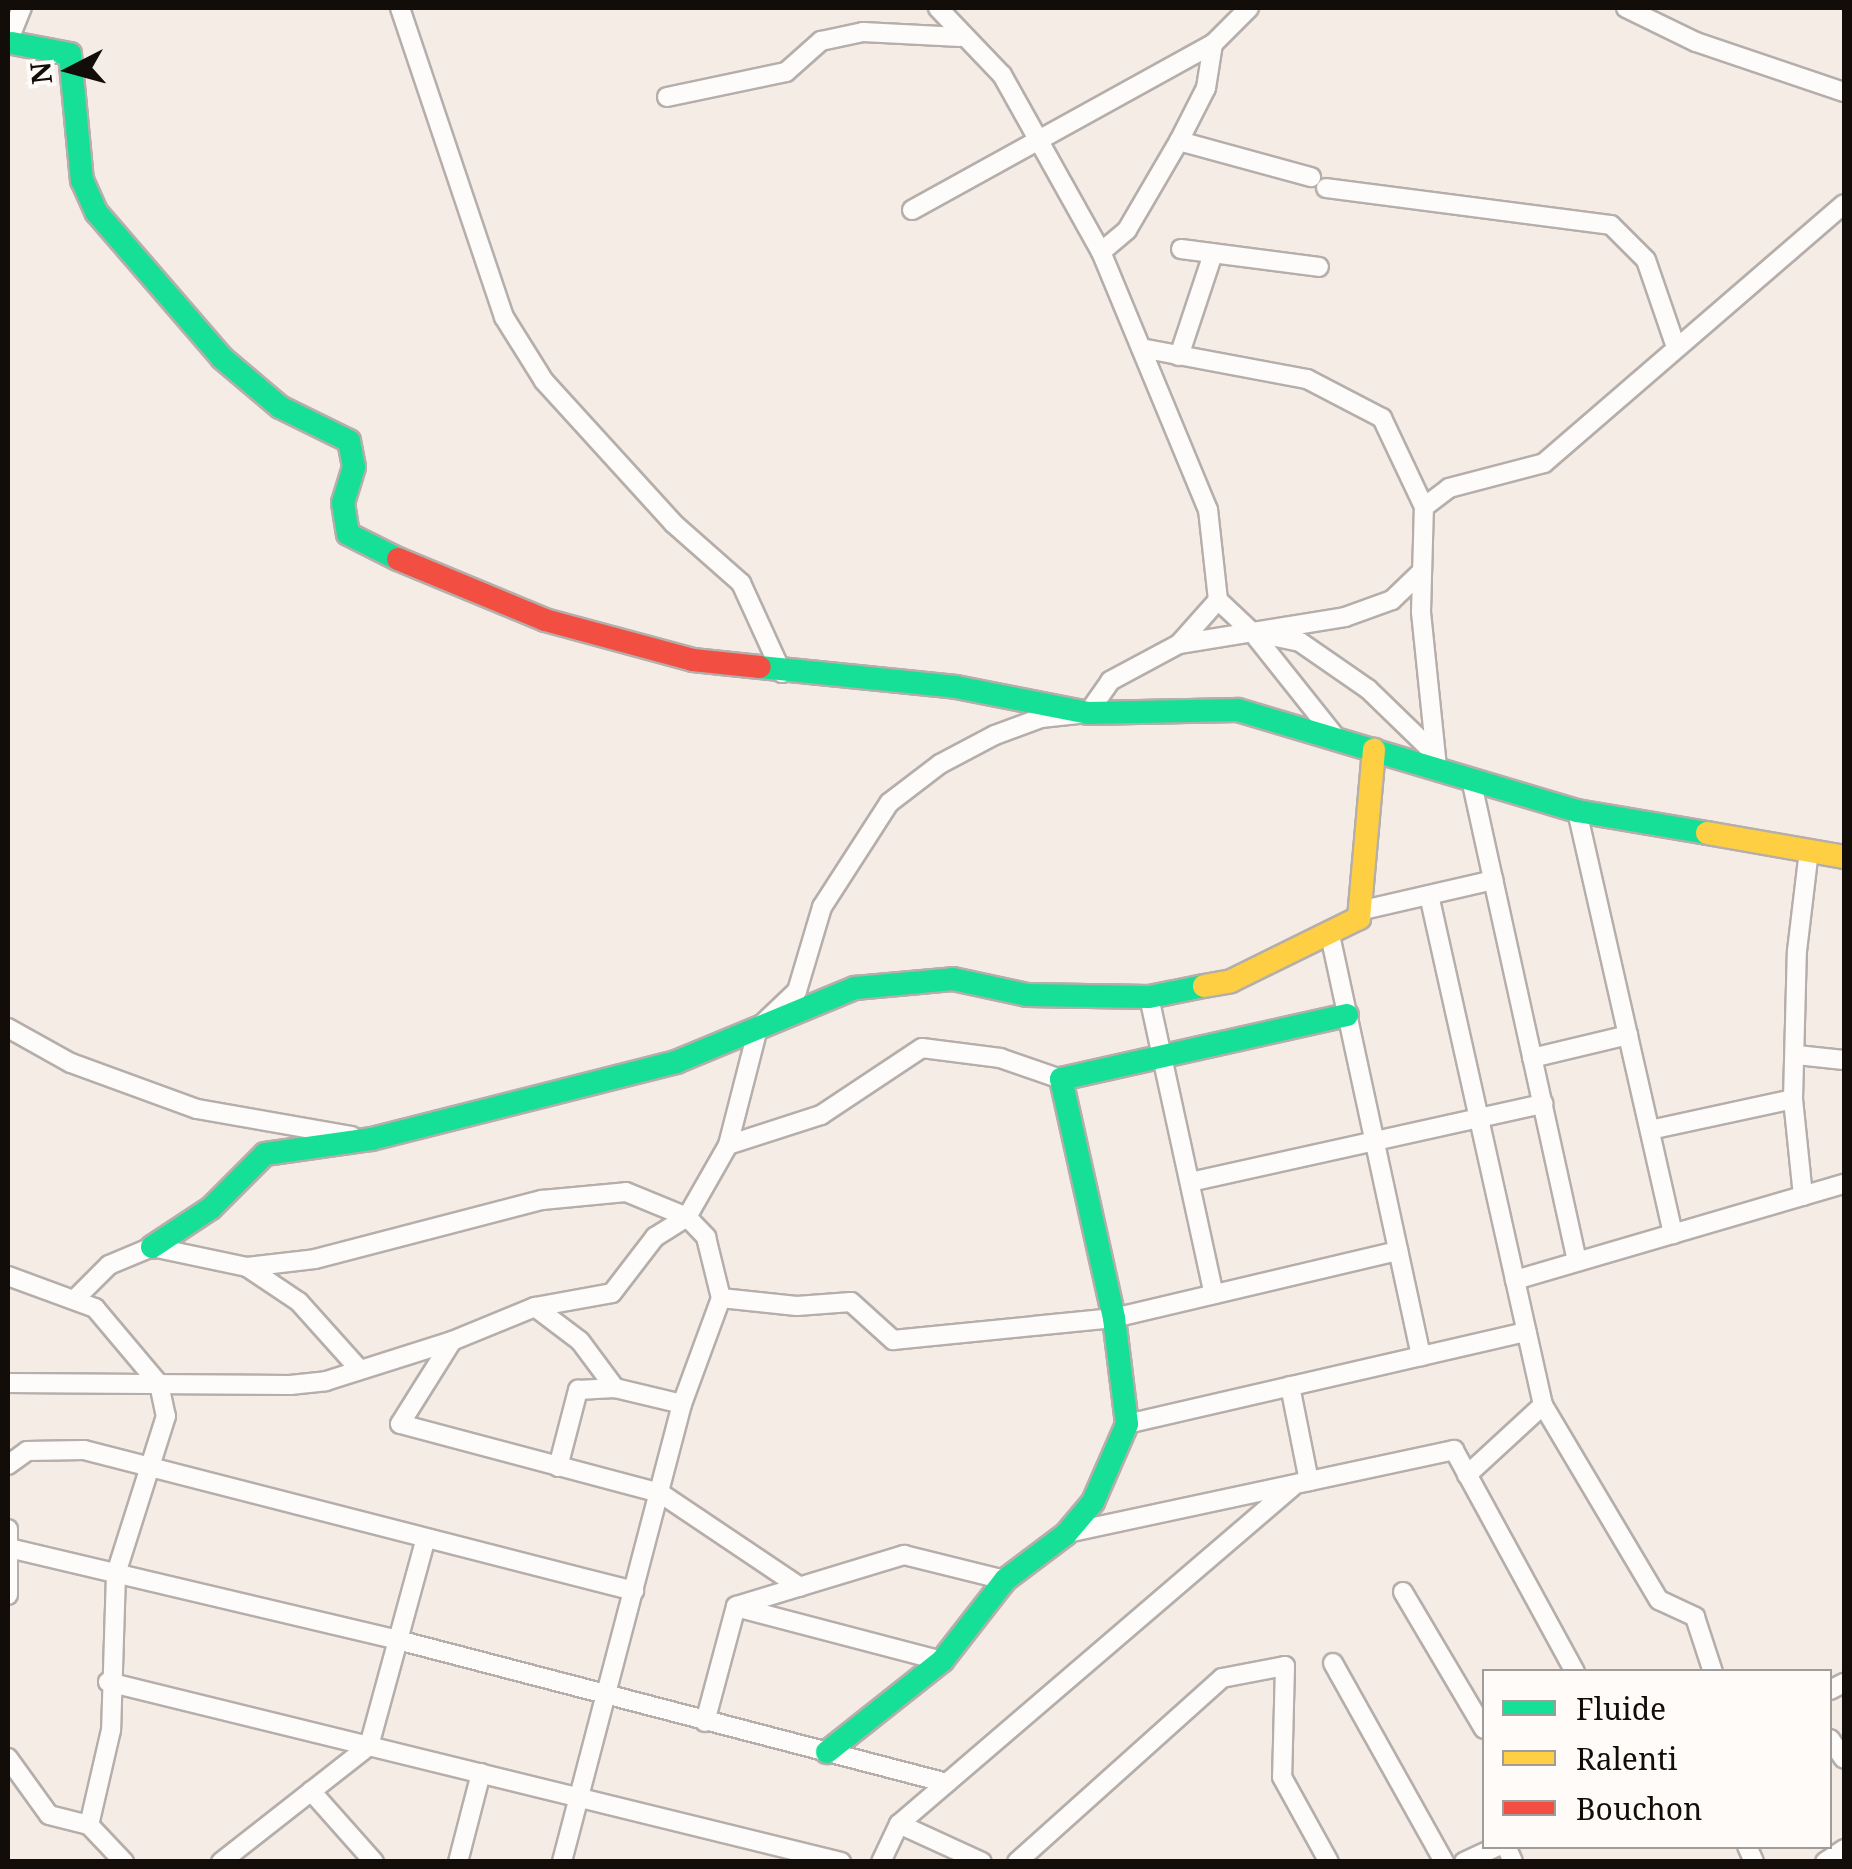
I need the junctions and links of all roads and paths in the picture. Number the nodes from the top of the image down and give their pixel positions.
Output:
1 (22, 8) edge
2 (400, 8) edge
3 (938, 8) edge
4 (1249, 8) edge
5 (1626, 8) edge
6 (960, 37) junction
7 (10, 43) edge
8 (1214, 44) junction
9 (1844, 92) edge
10 (667, 98) dead end
11 (1179, 142) junction
12 (1041, 143) junction
13 (1844, 204) edge
14 (912, 210) dead end
15 (1181, 249) dead end
16 (1101, 252) junction
17 (1213, 254) junction
18 (1318, 267) dead end
19 (1676, 346) junction
20 (1142, 348) junction
21 (1179, 356) junction
22 (1424, 507) junction
23 (1420, 573) junction
24 (1218, 600) junction
25 (1252, 632) junction
26 (1180, 644) junction
27 (782, 673) junction
28 (1088, 713) junction
29 (1337, 739) junction
30 (1374, 750) junction
31 (1436, 760) junction
32 (1470, 778) junction
33 (1577, 811) junction
34 (1810, 851) junction
35 (1844, 857) edge
36 (1493, 880) junction
37 (1429, 895) junction
38 (1359, 911) junction
39 (1330, 935) junction
40 (1149, 997) junction
41 (1348, 1015) junction
42 (8, 1028) edge
43 (758, 1028) junction
44 (1628, 1035) junction
45 (1797, 1055) junction
46 (1532, 1058) junction
47 (1163, 1059) junction
48 (1844, 1060) edge
49 (1060, 1079) junction
50 (1793, 1099) junction
51 (1542, 1104) junction
52 (1479, 1119) junction
53 (1650, 1130) junction
54 (372, 1139) junction
55 (1376, 1143) junction
56 (728, 1145) junction
57 (1190, 1182) junction
58 (1844, 1184) edge
59 (1804, 1196) junction
60 (686, 1217) junction
61 (1674, 1234) junction
62 (152, 1247) junction
63 (1398, 1252) junction
64 (1577, 1262) junction
65 (247, 1268) junction
66 (8, 1276) edge
67 (1515, 1280) junction
68 (1214, 1294) junction
69 (720, 1298) junction
70 (75, 1299) junction
71 (535, 1307) junction
72 (1114, 1318) junction
73 (1527, 1332) junction
74 (452, 1341) junction
75 (1421, 1356) junction
76 (360, 1370) junction
77 (8, 1382) edge
78 (159, 1384) junction
79 (1290, 1386) junction
80 (616, 1388) junction
81 (682, 1404) junction
82 (1543, 1405) junction
83 (1126, 1424) junction
84 (8, 1465) edge
85 (558, 1466) junction
86 (147, 1468) junction
87 (1468, 1475) junction
88 (1302, 1483) junction
89 (660, 1493) junction
90 (8, 1529) edge
91 (1066, 1534) junction
92 (425, 1541) junction
93 (9, 1548) edge
94 (116, 1574) junction
95 (1005, 1580) junction
96 (800, 1587) junction
97 (634, 1592) junction
98 (1403, 1592) dead end
99 (8, 1595) edge
100 (736, 1606) junction
101 (398, 1640) junction
102 (942, 1661) junction
103 (1333, 1662) dead end
104 (1573, 1669) edge
105 (1712, 1669) edge
106 (108, 1682) junction
107 (606, 1697) junction
108 (705, 1722) junction
109 (1482, 1726) edge
110 (369, 1746) junction
111 (827, 1752) junction
112 (8, 1758) edge
113 (481, 1773) junction
114 (947, 1783) junction
115 (311, 1791) junction
116 (580, 1797) junction
117 (899, 1824) junction
118 (89, 1825) junction
119 (1492, 1849) edge
120 (1844, 1849) edge
121 (229, 1859) edge
122 (124, 1862) edge
123 (374, 1862) edge
124 (458, 1862) edge
125 (562, 1862) edge
126 (841, 1862) edge
127 (882, 1862) edge
128 (982, 1862) edge
129 (1017, 1862) edge
130 (1329, 1862) edge
131 (1444, 1862) edge
132 (1464, 1862) edge
133 (1825, 1862) edge

1 - 7 street
2 - 27 street
3 - 6 street
4 - 8 street
5 - 9 street
6 - 10 street
6 - 12 street
7 - 27 street
8 - 11 street
8 - 12 street
11 - 16 street
11 - 19 street
12 - 14 street
12 - 16 street
13 - 19 street
15 - 17 street
16 - 20 street
17 - 18 street
17 - 21 street
19 - 22 street
20 - 21 street
20 - 24 street
21 - 22 street
22 - 23 street
23 - 25 street
23 - 31 street
24 - 25 street
24 - 26 street
25 - 26 street
25 - 29 street
25 - 31 street
26 - 28 street
27 - 28 street
28 - 29 street
28 - 43 street
29 - 30 street
30 - 31 street
30 - 38 street
31 - 32 street
32 - 33 street
32 - 36 street
33 - 34 street
33 - 44 street
34 - 35 street
34 - 45 street
36 - 37 street
36 - 46 street
37 - 38 street
37 - 52 street
38 - 39 street
39 - 40 street
39 - 41 street
40 - 43 street
40 - 47 street
41 - 47 street
41 - 55 street
42 - 54 street
43 - 54 street
43 - 56 street
44 - 46 street
44 - 53 street
45 - 48 street
45 - 50 street
46 - 51 street
47 - 49 street
47 - 57 street
49 - 56 street
49 - 72 street
50 - 53 street
50 - 59 street
51 - 52 street
51 - 64 street
52 - 55 street
52 - 67 street
53 - 61 street
54 - 62 street
55 - 57 street
55 - 63 street
56 - 60 street
57 - 68 street
58 - 59 street
59 - 61 street
60 - 65 street
60 - 69 street
60 - 71 street
61 - 64 street
62 - 65 street
62 - 70 street
63 - 68 street
63 - 75 street
64 - 67 street
65 - 76 street
66 - 70 street
67 - 73 street
68 - 72 street
69 - 72 street
69 - 81 street
70 - 78 street
71 - 74 street
71 - 80 street
72 - 83 street
73 - 75 street
73 - 82 street
74 - 76 street
74 - 85 street
75 - 79 street
76 - 78 street
77 - 78 street
78 - 86 street
79 - 83 street
79 - 88 street
80 - 81 street
80 - 85 street
81 - 89 street
82 - 87 street
82 - 105 street
83 - 91 street
84 - 86 street
85 - 89 street
86 - 92 street
86 - 94 street
87 - 88 street
87 - 104 street
88 - 91 street
88 - 114 street
89 - 96 street
89 - 97 street
90 - 93 street
91 - 95 street
92 - 97 street
92 - 101 street
93 - 94 street
93 - 99 street
94 - 101 street
94 - 106 street
95 - 96 street
95 - 102 street
96 - 100 street
97 - 107 street
98 - 109 street
100 - 102 street
100 - 108 street
101 - 107 street
101 - 110 street
102 - 111 street
103 - 131 street
106 - 110 street
106 - 118 street
107 - 108 street
107 - 116 street
108 - 111 street
110 - 113 street
110 - 115 street
111 - 114 street
112 - 118 street
113 - 116 street
113 - 124 street
114 - 117 street
115 - 121 street
115 - 123 street
116 - 125 street
116 - 126 street
117 - 127 street
117 - 128 street
118 - 122 street
119 - 132 street
120 - 133 street
129 - 130 street

